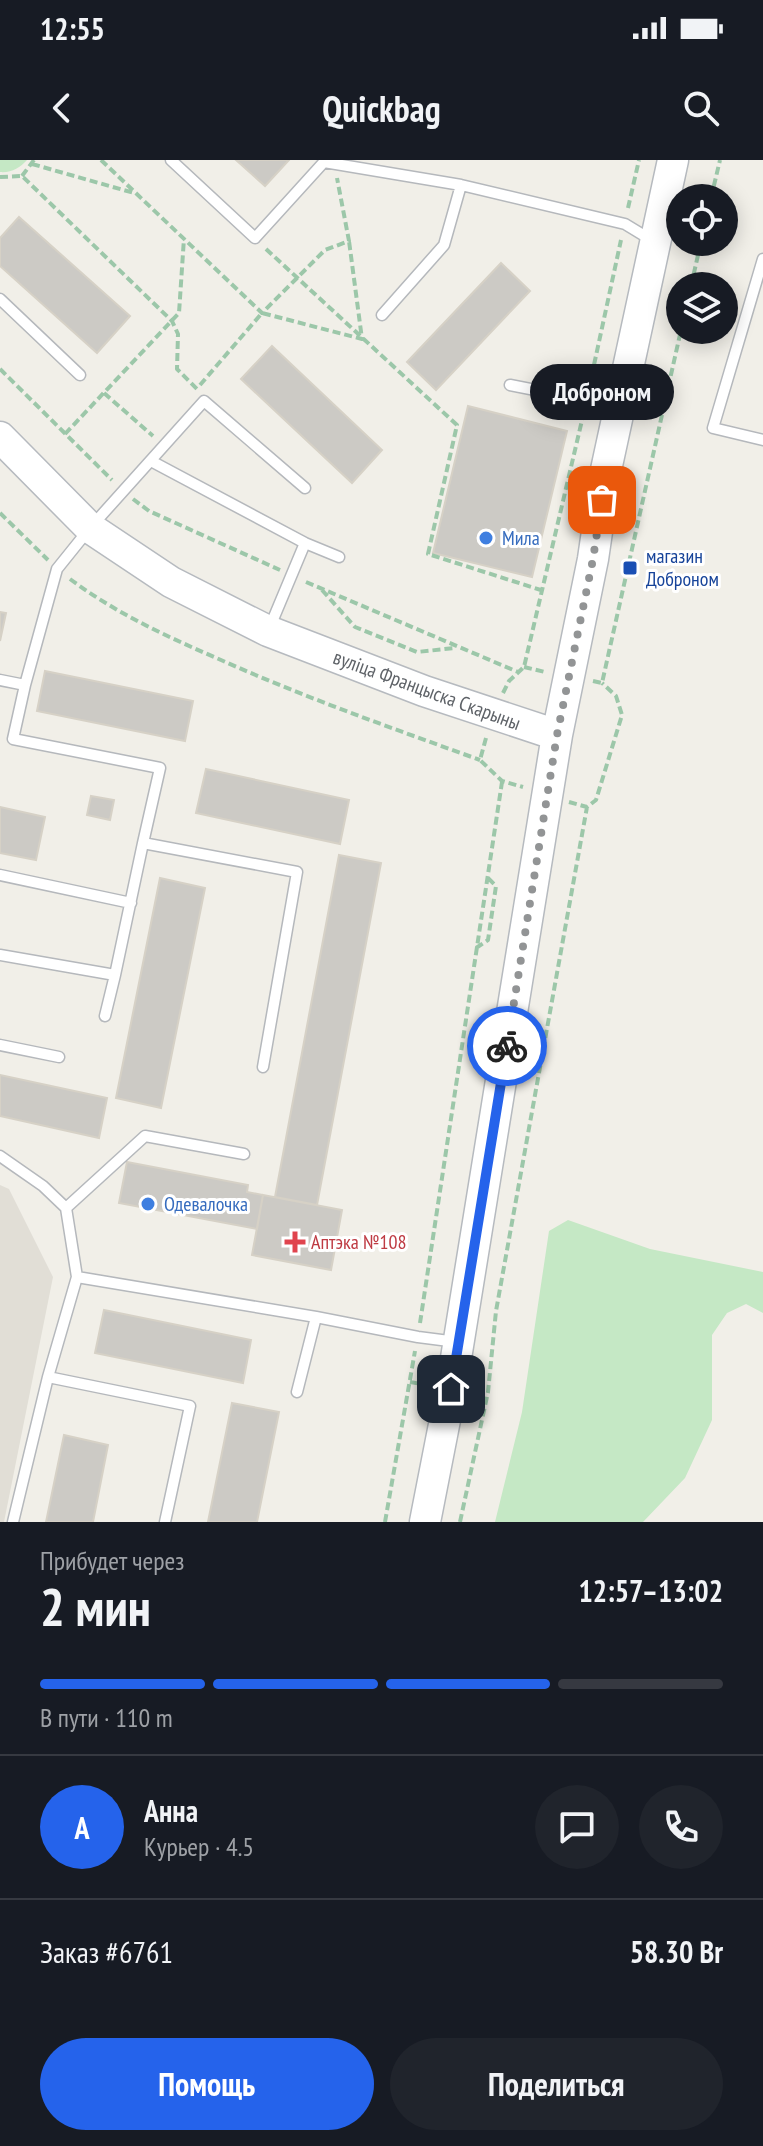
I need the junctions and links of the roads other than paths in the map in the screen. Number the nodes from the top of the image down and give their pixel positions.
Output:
1 (171, 160) edge
2 (673, 160) edge
3 (461, 185) junction
4 (655, 242) junction
5 (763, 259) edge
6 (0, 299) edge
7 (382, 315) dead end
8 (80, 375) dead end
9 (510, 385) dead end
10 (616, 419) junction
11 (0, 437) edge
12 (763, 440) edge
13 (151, 461) junction
14 (305, 488) dead end
15 (90, 528) junction
16 (305, 543) junction
17 (339, 557) dead end
18 (268, 631) junction
19 (0, 680) edge
20 (25, 685) junction
21 (557, 735) junction
22 (143, 843) junction
23 (0, 875) edge
24 (131, 903) junction
25 (0, 955) edge
26 (115, 975) junction
27 (105, 1016) dead end
28 (0, 1045) edge
29 (59, 1057) dead end
30 (263, 1067) dead end
31 (244, 1154) dead end
32 (0, 1156) edge
33 (66, 1208) junction
34 (77, 1277) junction
35 (316, 1317) junction
36 (459, 1342) junction
37 (48, 1377) junction
38 (297, 1392) dead end
39 (13, 1522) edge
40 (165, 1522) edge
41 (425, 1522) edge

1 - 3 lane
2 - 4 street
3 - 4 lane
3 - 7 lane
4 - 10 street
5 - 12 lane
6 - 8 lane
9 - 10 lane
10 - 21 street
11 - 15 street, вуліца Францыска Скарыны
13 - 14 lane
13 - 15 lane
13 - 16 lane
15 - 18 street, вуліца Францыска Скарыны
15 - 20 lane
16 - 17 lane
16 - 18 lane
18 - 21 street, вуліца Францыска Скарыны
19 - 20 lane
20 - 22 lane
21 - 36 street
22 - 24 lane
22 - 30 lane
23 - 24 lane
24 - 26 lane
25 - 26 lane
26 - 27 lane
28 - 29 lane
31 - 33 lane
32 - 33 lane
33 - 34 lane
34 - 35 lane
34 - 37 lane
35 - 36 lane
35 - 38 lane
36 - 41 street
37 - 39 lane
37 - 40 lane

